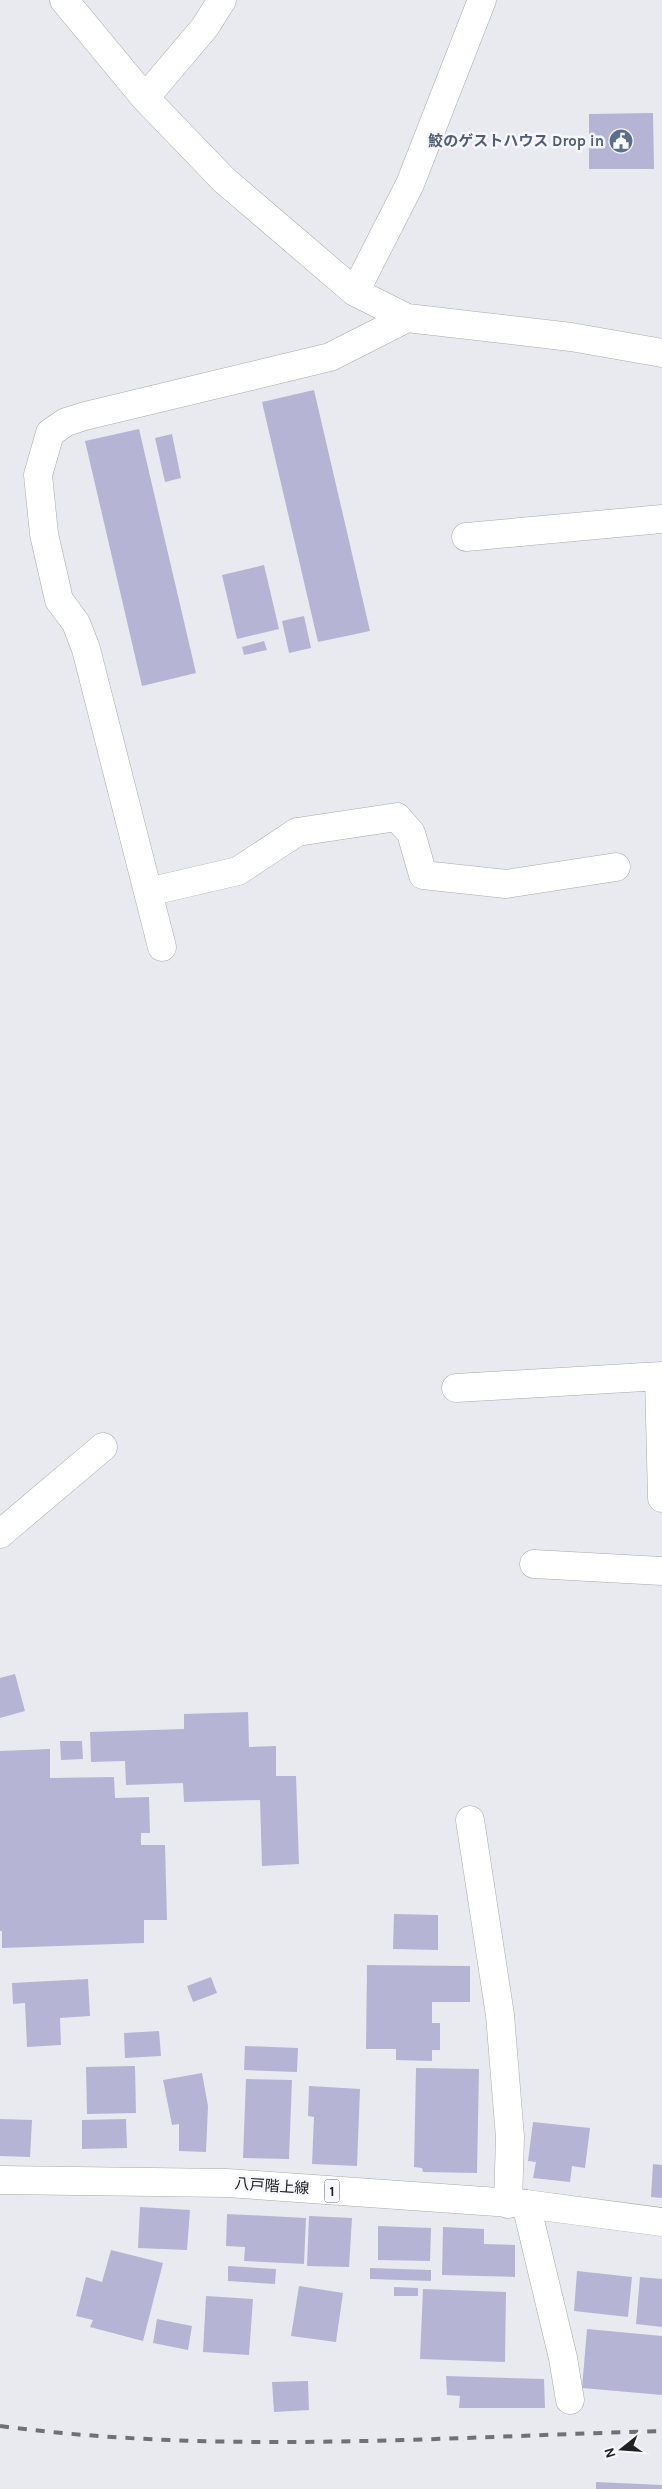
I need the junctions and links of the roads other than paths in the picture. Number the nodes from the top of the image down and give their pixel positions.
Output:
1 (64, 0) edge
2 (222, 0) edge
3 (482, 0) edge
4 (145, 98) junction
5 (355, 292) junction
6 (408, 318) junction
7 (662, 354) edge
8 (662, 519) edge
9 (466, 537) dead end
10 (616, 867) dead end
11 (148, 892) junction
12 (162, 947) dead end
13 (660, 1377) edge
14 (456, 1388) dead end
15 (103, 1448) dead end
16 (662, 1498) edge
17 (0, 1534) edge
18 (534, 1564) dead end
19 (662, 1570) edge
20 (470, 1820) dead end
21 (0, 2180) edge
22 (517, 2204) junction
23 (662, 2222) edge
24 (570, 2400) dead end

1 - 4 street
2 - 4 street
3 - 5 street
4 - 5 street
5 - 6 street
6 - 7 street
6 - 11 street
8 - 9 street
10 - 11 street
11 - 12 street
13 - 14 street
13 - 16 street
15 - 17 street
18 - 19 street
20 - 22 street
21 - 22 street, 八戸階上線 / 1
22 - 23 street, 八戸階上線 / 1
22 - 24 street

